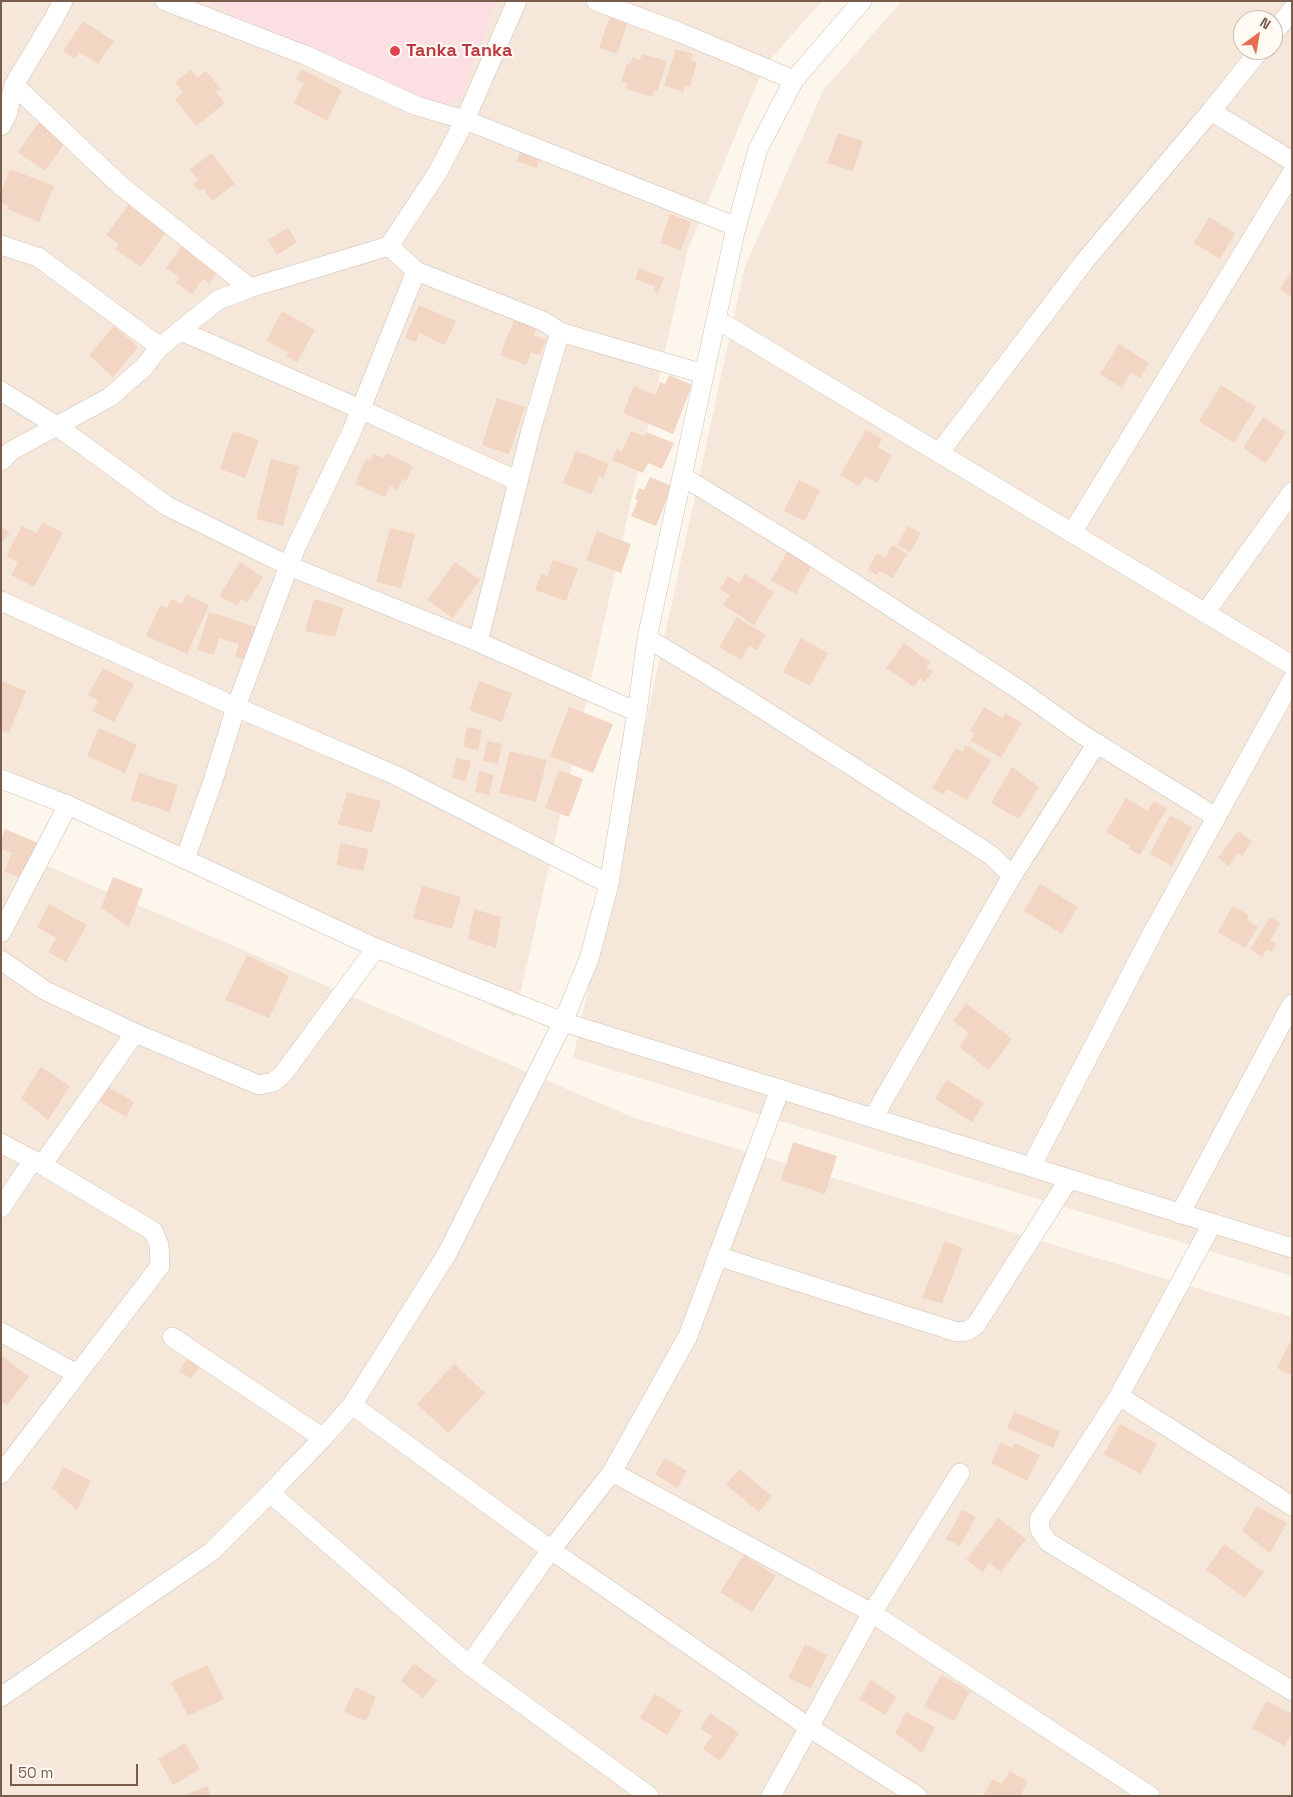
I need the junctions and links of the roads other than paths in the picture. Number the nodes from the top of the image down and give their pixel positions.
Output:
1 (63, 1) edge
2 (164, 1) edge
3 (517, 1) edge
4 (596, 1) edge
5 (862, 1) edge
6 (1292, 10) edge
7 (1283, 21) edge
8 (1252, 60) edge
9 (794, 80) junction
10 (14, 85) junction
11 (1211, 110) junction
12 (465, 120) junction
13 (1, 126) edge
14 (1292, 161) edge
15 (1292, 173) edge
16 (737, 228) junction
17 (1, 245) edge
18 (389, 246) junction
19 (416, 271) junction
20 (250, 288) junction
21 (716, 319) junction
22 (181, 331) junction
23 (560, 332) junction
24 (160, 347) junction
25 (704, 374) junction
26 (1, 391) edge
27 (360, 409) junction
28 (57, 426) junction
29 (939, 453) junction
30 (1, 461) edge
31 (682, 476) junction
32 (518, 482) junction
33 (1292, 492) edge
34 (1072, 532) junction
35 (289, 566) junction
36 (1, 602) edge
37 (1205, 612) junction
38 (647, 638) junction
39 (478, 642) junction
40 (1292, 665) edge
41 (1292, 680) edge
42 (236, 708) junction
43 (637, 712) junction
44 (1097, 744) junction
45 (1, 779) edge
46 (68, 805) junction
47 (1216, 817) junction
48 (185, 860) junction
49 (1012, 876) junction
50 (609, 884) junction
51 (1, 933) edge
52 (376, 948) junction
53 (1, 960) edge
54 (1292, 1004) edge
55 (563, 1022) junction
56 (134, 1033) junction
57 (780, 1089) junction
58 (873, 1118) junction
59 (1, 1143) edge
60 (37, 1162) junction
61 (1031, 1167) junction
62 (1069, 1179) junction
63 (1, 1208) edge
64 (1180, 1214) junction
65 (1212, 1224) junction
66 (1292, 1248) edge
67 (717, 1256) junction
68 (1, 1332) edge
69 (172, 1337) dead end
70 (77, 1374) junction
71 (1119, 1396) junction
72 (352, 1405) junction
73 (323, 1438) junction
74 (612, 1472) junction
75 (960, 1472) dead end
76 (1, 1474) edge
77 (270, 1493) junction
78 (1292, 1506) edge
79 (551, 1550) junction
80 (872, 1614) junction
81 (469, 1665) junction
82 (1292, 1691) edge
83 (1, 1697) edge
84 (810, 1728) junction
85 (649, 1796) edge
86 (771, 1796) edge
87 (917, 1796) edge
88 (1150, 1796) edge

1 - 10 street
2 - 12 street
3 - 12 street
4 - 9 street
5 - 9 street
6 - 7 street
8 - 11 street
9 - 16 street
10 - 13 street
10 - 20 street
11 - 14 street
11 - 29 street
12 - 16 street
12 - 18 street
15 - 34 street
16 - 21 street
17 - 24 street
18 - 19 street
18 - 20 street
19 - 23 street
19 - 27 street
20 - 22 street
21 - 25 street
21 - 29 street
22 - 24 street
22 - 27 street
23 - 25 street
23 - 32 street
24 - 28 street
25 - 31 street
26 - 28 street
27 - 32 street
27 - 35 street
28 - 30 street
28 - 35 street
29 - 34 street
31 - 38 street
31 - 44 street
32 - 39 street
33 - 37 street
34 - 37 street
35 - 39 street
35 - 42 street
36 - 42 street
37 - 40 street
38 - 43 street
38 - 49 street
39 - 43 street
41 - 47 street
42 - 48 street
42 - 50 street
43 - 50 street
44 - 47 street
44 - 49 street
45 - 46 street
46 - 48 street
46 - 51 street
47 - 61 street
48 - 52 street
49 - 58 street
50 - 55 street
52 - 55 street
52 - 56 street
53 - 56 street
54 - 64 street
55 - 57 street
55 - 72 street
56 - 60 street
57 - 58 street
57 - 67 street
58 - 61 street
59 - 60 street
60 - 63 street
60 - 70 street
61 - 62 street
62 - 64 street
62 - 67 street
64 - 65 street
65 - 66 street
65 - 71 street
67 - 74 street
68 - 70 street
69 - 73 street
70 - 76 street
71 - 78 street
71 - 82 street
72 - 73 street
72 - 79 street
73 - 77 street
74 - 79 street
74 - 80 street
75 - 80 street
77 - 81 street
77 - 83 street
79 - 81 street
79 - 84 street
80 - 84 street
80 - 88 street
81 - 85 street
84 - 86 street
84 - 87 street

